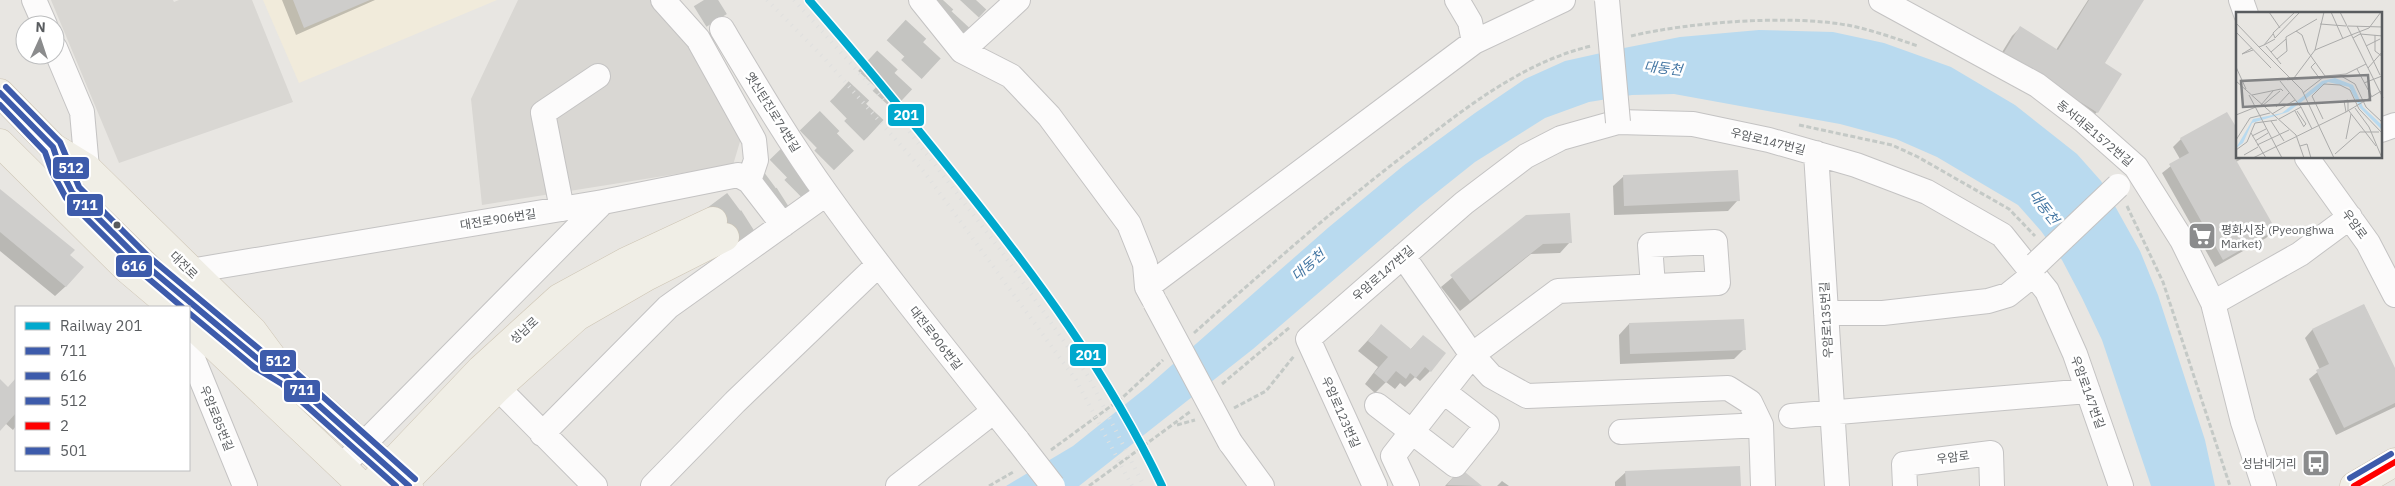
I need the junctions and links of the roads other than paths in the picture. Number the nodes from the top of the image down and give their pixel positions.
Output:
1 (34, 0) edge
2 (663, 0) edge
3 (921, 0) edge
4 (1018, 0) edge
5 (1457, 0) edge
6 (1563, 0) edge
7 (1607, 0) edge
8 (1881, 0) edge
9 (2241, 0) edge
10 (2245, 12) edge
11 (41, 15) edge
12 (722, 29) tunnel mouth
13 (1474, 42) junction
14 (962, 51) junction
15 (62, 65) edge
16 (598, 76) dead end
17 (0, 94) edge
18 (1618, 122) junction
19 (2395, 125) edge
20 (0, 127) edge
21 (2382, 130) edge
22 (0, 143) edge
23 (53, 147) junction
24 (1816, 154) junction
25 (2308, 159) edge
26 (87, 168) junction
27 (2136, 168) junction
28 (34, 174) junction
29 (749, 181) junction
30 (826, 194) junction
31 (603, 202) junction
32 (562, 209) junction
33 (2350, 217) junction
34 (783, 226) junction
35 (1403, 256) junction
36 (878, 265) junction
37 (2387, 268) edge
38 (2034, 269) junction
39 (127, 270) junction
40 (190, 271) junction
41 (1653, 286) dead end
42 (1151, 294) junction
43 (2395, 295) edge
44 (2213, 303) junction
45 (156, 306) edge
46 (171, 306) edge
47 (1826, 313) junction
48 (190, 323) edge
49 (1308, 339) joint
50 (190, 351) edge
51 (1472, 355) junction
52 (287, 377) junction
53 (498, 388) junction
54 (2088, 391) junction
55 (1444, 392) junction
56 (1377, 405) dead end
57 (994, 411) junction
58 (1831, 413) junction
59 (1791, 416) dead end
60 (1761, 426) junction
61 (1412, 432) junction
62 (1621, 432) dead end
63 (542, 434) junction
64 (363, 443) junction
65 (2395, 462) edge
66 (342, 466) junction
67 (401, 480) edge
68 (245, 486) edge
69 (362, 486) edge
70 (370, 486) edge
71 (595, 486) edge
72 (653, 486) edge
73 (898, 486) edge
74 (1053, 486) edge
75 (1262, 486) edge
76 (1375, 486) edge
77 (1406, 486) edge
78 (1763, 486) edge
79 (1837, 486) edge
80 (1905, 486) edge
81 (1992, 486) edge
82 (2121, 486) edge
83 (2264, 486) edge
84 (2354, 486) edge

1 - 11 street
2 - 29 street
3 - 14 street
4 - 14 street
5 - 13 street
6 - 13 street
7 - 18 street, bridge
8 - 27 street, 동서대로1572번길
9 - 10 street
12 - 30 street, 옛신탄진로74번길
13 - 42 street
14 - 42 street
15 - 26 street
16 - 32 street
17 - 23 main road, 대전로
18 - 24 street, 우암로147번길
18 - 35 street, 우암로147번길
19 - 21 street
20 - 28 street
22 - 28 main road
23 - 26 main road, 대전로
23 - 52 street
24 - 38 street, 우암로147번길
24 - 47 street, 우암로135번길
25 - 33 street, 우암로
26 - 40 main road, 대전로
27 - 38 street, bridge
27 - 44 street, 동서대로1572번길
28 - 39 main road
29 - 31 street, 대전로906번길
29 - 34 street
30 - 34 street
30 - 36 street, 대전로906번길
31 - 32 street, 대전로906번길
31 - 64 street
32 - 40 street, 대전로906번길
33 - 37 street, 우암로
33 - 44 street
34 - 63 street
35 - 49 street, 우암로147번길
35 - 51 street
36 - 57 street, 대전로906번길
36 - 72 street
37 - 43 street, 우암로
38 - 47 street
38 - 54 street, 우암로147번길
39 - 45 street
39 - 46 main road
40 - 52 main road, 대전로
41 - 51 street
42 - 75 street, bridge
44 - 83 street, 동서대로1572번길
47 - 58 street, 우암로135번길
48 - 66 main road
49 - 76 street, 우암로123번길
50 - 68 street, 우암로85번길
51 - 55 street
51 - 60 street
52 - 64 main road, 대전로
53 - 63 street
53 - 67 main road, 성남로
53 - 67 main road, 성남로
54 - 58 street
54 - 82 street, 우암로147번길
55 - 61 street
55 - 61 street
56 - 61 street
57 - 73 street
57 - 74 street, 대전로906번길, bridge
58 - 59 street
58 - 79 street, 우암로135번길
60 - 62 street
60 - 78 street
61 - 77 street
63 - 71 street
64 - 66 street
64 - 67 main road, 대전로
65 - 84 main road
66 - 69 main road
67 - 70 main road, 성남로
80 - 81 street, 우암로

